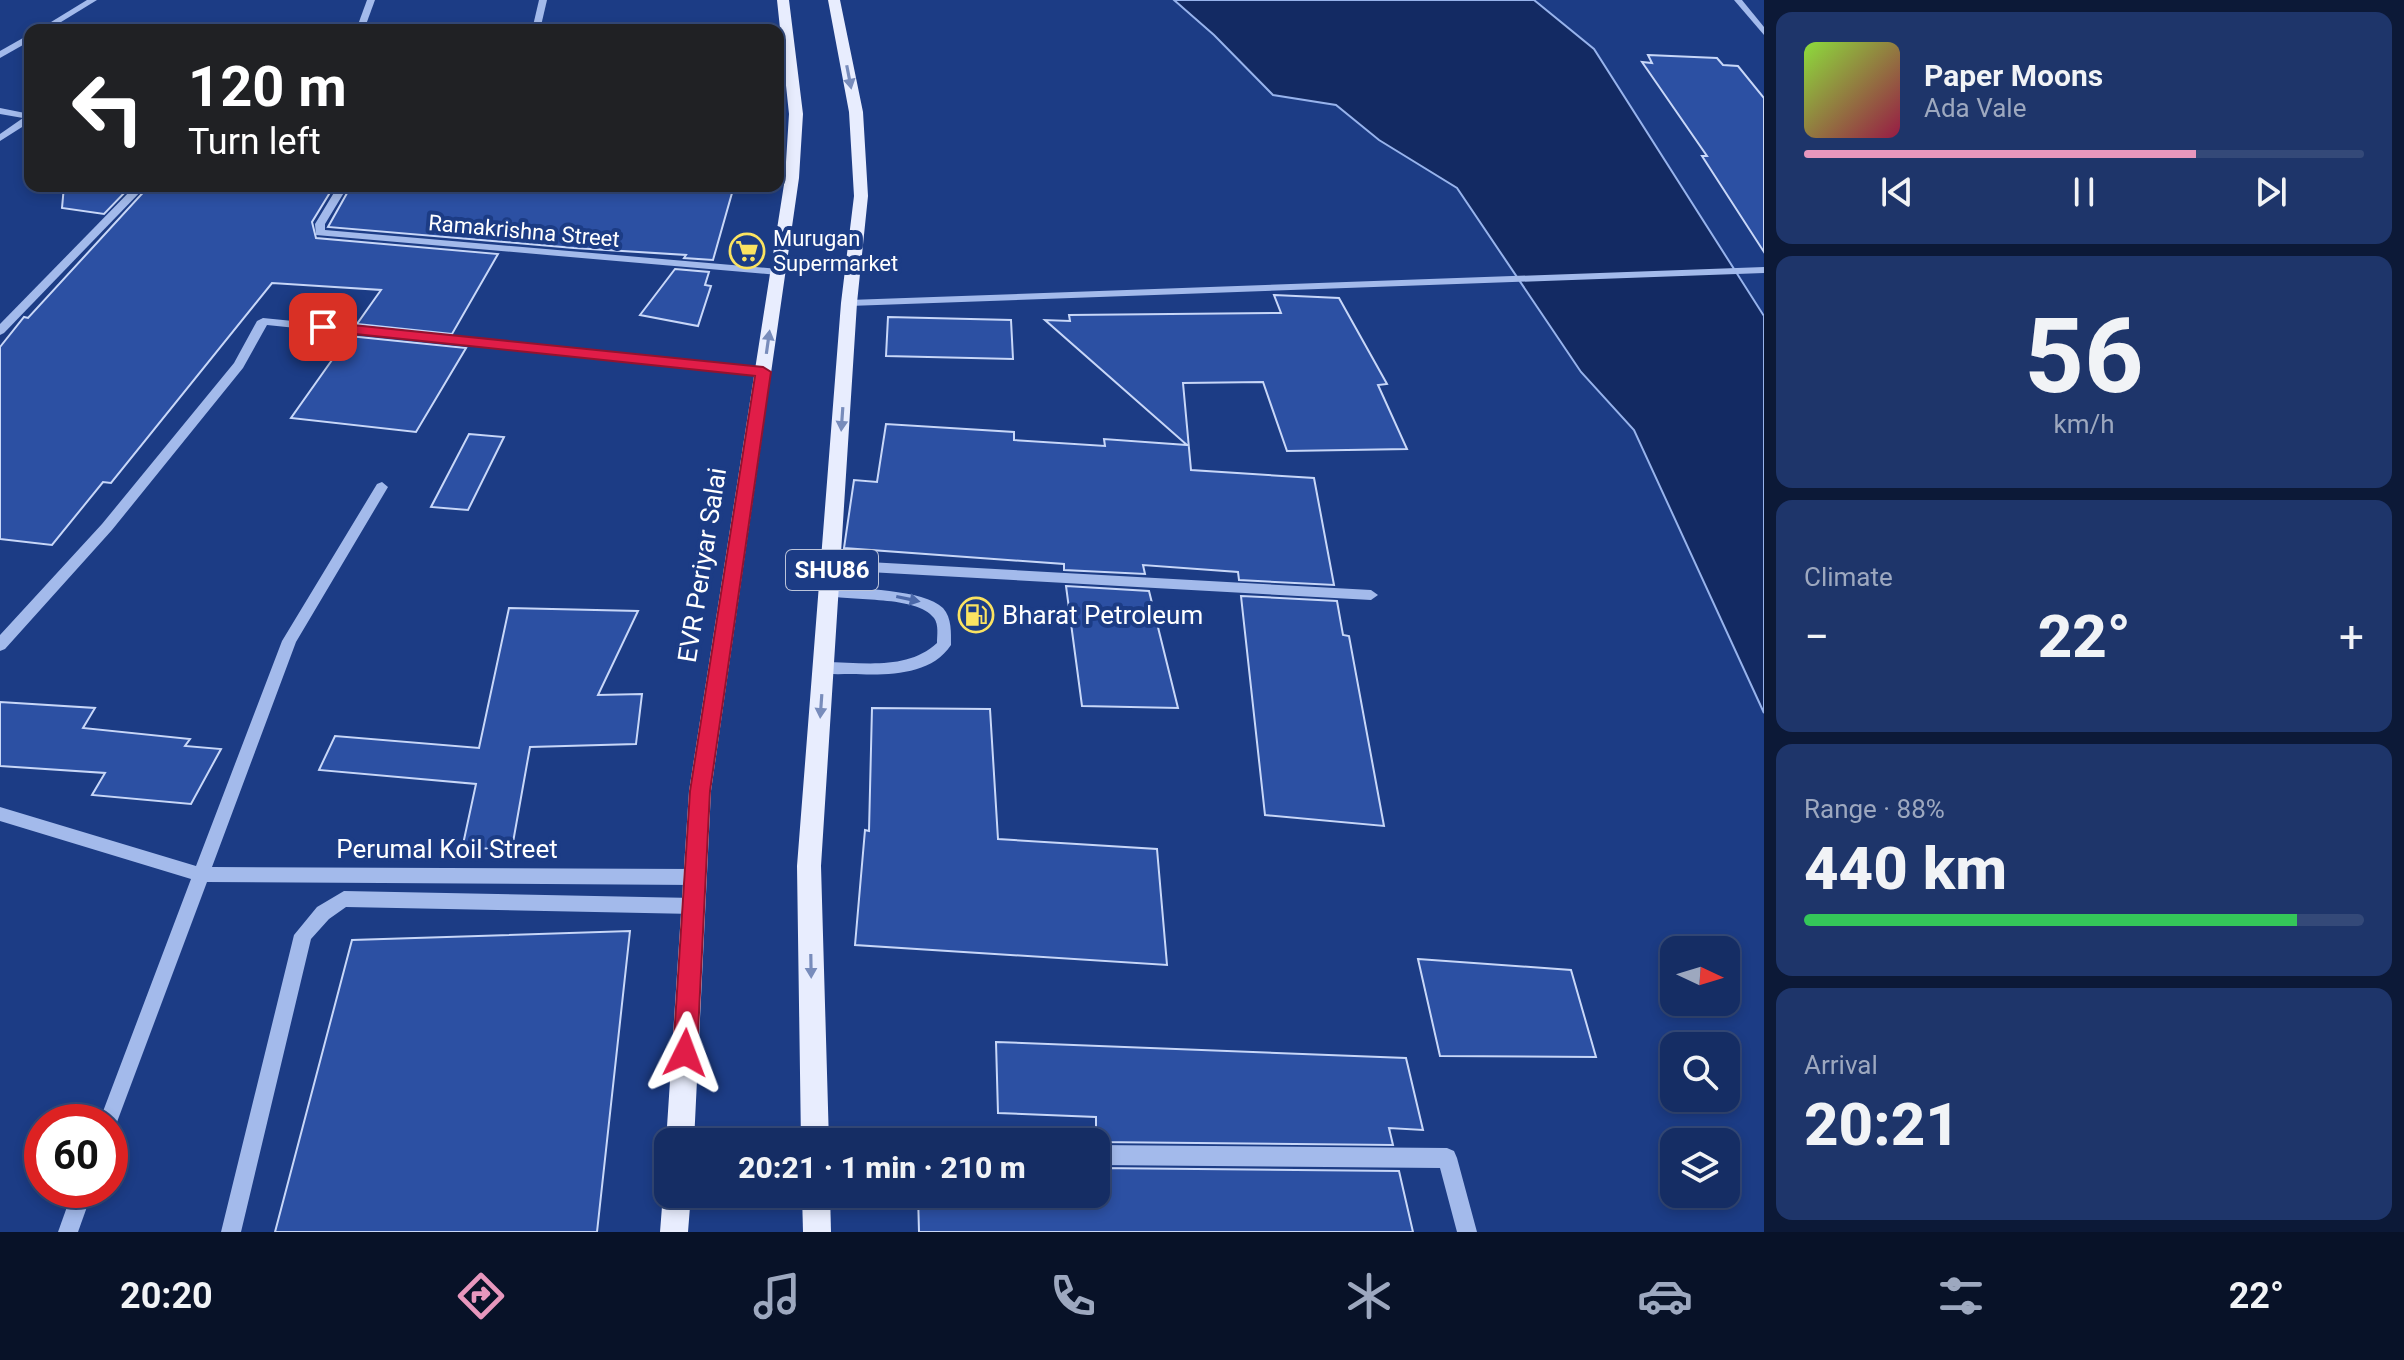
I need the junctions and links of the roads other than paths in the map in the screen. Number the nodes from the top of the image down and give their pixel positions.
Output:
1 (93, 0) edge
2 (371, 0) edge
3 (543, 0) edge
4 (783, 0) edge
5 (834, 0) edge
6 (1738, 0) edge
7 (52, 24) edge
8 (362, 24) edge
9 (537, 24) edge
10 (783, 24) edge
11 (1764, 32) edge
12 (24, 41) edge
13 (784, 47) edge
14 (0, 55) edge
15 (0, 111) edge
16 (24, 116) edge
17 (24, 121) edge
18 (0, 138) edge
19 (785, 178) edge
20 (135, 192) edge
21 (339, 192) edge
22 (784, 192) edge
23 (1764, 270) edge
24 (778, 272) junction
25 (849, 303) junction
26 (0, 331) edge
27 (763, 372) junction
28 (382, 487) dead end
29 (832, 565) junction
30 (830, 591) junction
31 (1371, 595) dead end
32 (0, 645) edge
33 (824, 668) junction
34 (0, 814) edge
35 (199, 874) junction
36 (695, 877) junction
37 (694, 906) junction
38 (115, 1104) edge
39 (681, 1128) edge
40 (815, 1128) edge
41 (1110, 1155) edge
42 (77, 1208) edge
43 (676, 1208) edge
44 (816, 1208) edge
45 (68, 1232) edge
46 (231, 1232) edge
47 (674, 1232) edge
48 (817, 1232) edge
49 (1467, 1232) edge

1 - 7 street
2 - 8 street
3 - 9 street
4 - 10 main road, EVR Periyar Salai
5 -> 25 main road, SHU86
6 - 11 street
12 - 14 street
13 - 19 main road, EVR Periyar Salai
15 - 16 street
17 - 18 street
20 - 26 street
21 - 24 street, Ramakrishna Street
22 - 24 main road, EVR Periyar Salai
23 - 25 street
27 -> 24 main road, EVR Periyar Salai
25 -> 29 main road, SHU86
27 - 32 street
27 - 36 main road, EVR Periyar Salai
28 - 35 street
29 - 30 main road, SHU86
29 - 31 street
30 - 33 main road, SHU86
30 -> 33 street
33 -> 40 main road, SHU86
34 - 35 street, Perumal Koil Street
35 - 36 street, Perumal Koil Street
35 - 38 street
36 - 37 main road, EVR Periyar Salai
37 - 39 main road, EVR Periyar Salai
37 - 46 street
41 - 49 street
42 - 45 street
43 - 47 main road
44 - 48 main road

